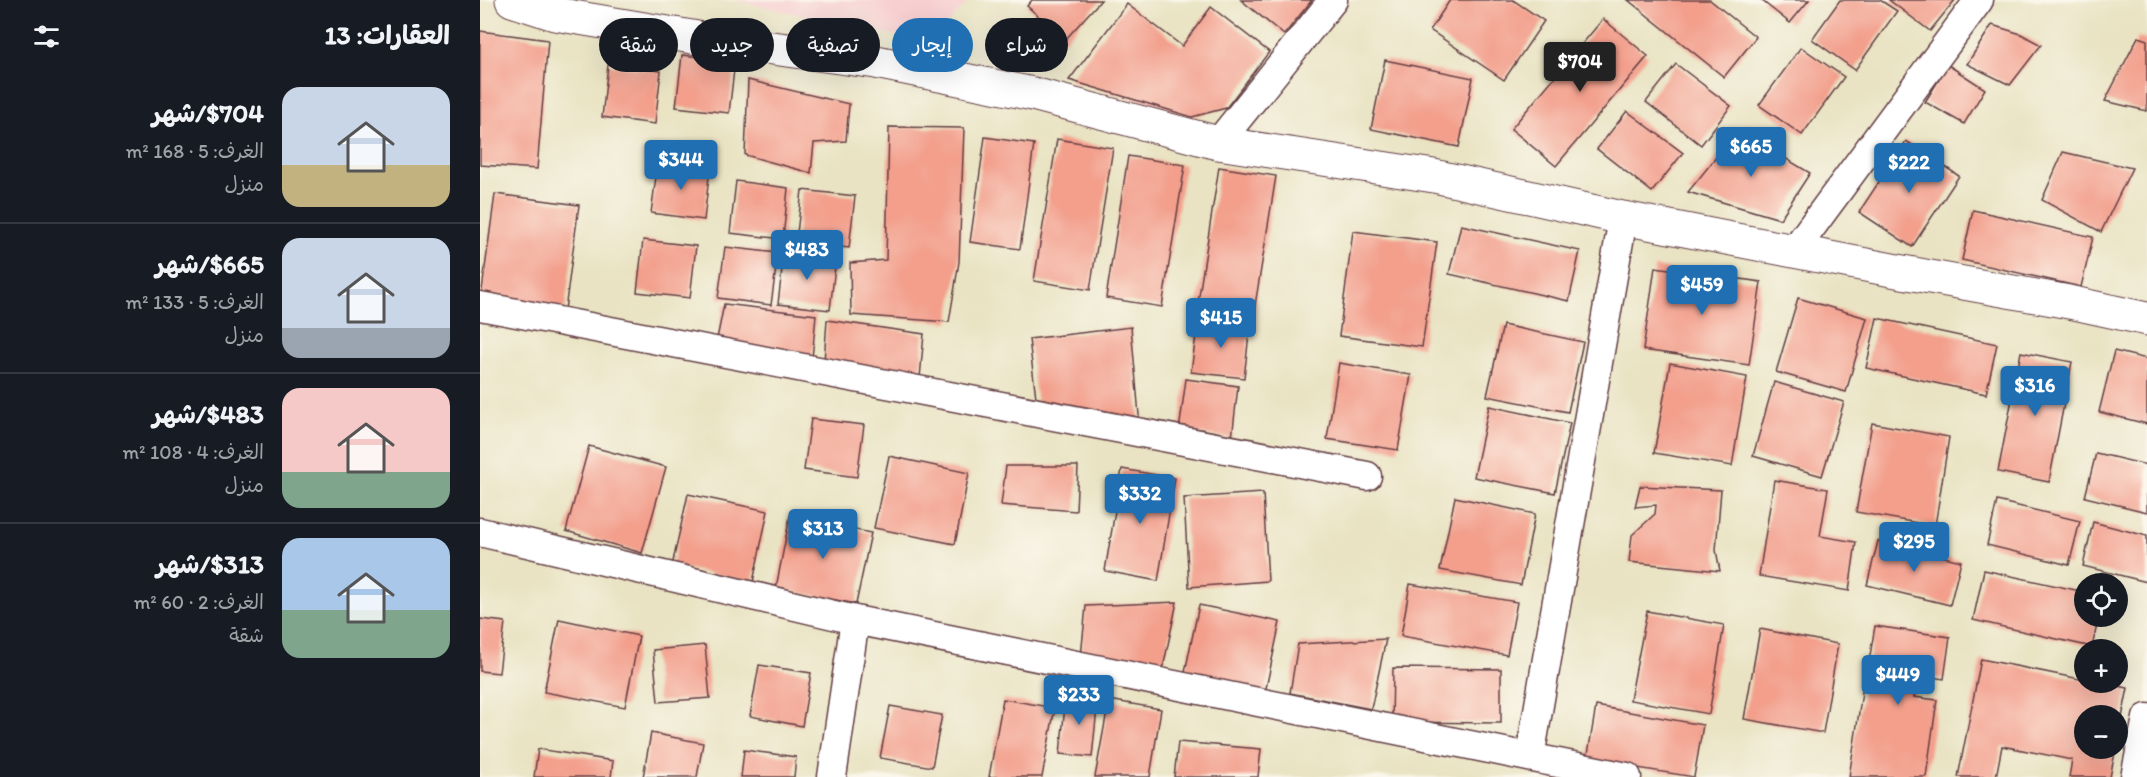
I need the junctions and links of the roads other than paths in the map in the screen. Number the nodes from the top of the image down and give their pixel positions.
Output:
1 (512, 0) edge
2 (1333, 0) edge
3 (1979, 0) edge
4 (1218, 143) junction
5 (1623, 218) junction
6 (1793, 252) junction
7 (480, 306) edge
8 (2147, 319) edge
9 (1367, 476) dead end
10 (480, 532) edge
11 (855, 620) junction
12 (2147, 718) edge
13 (1530, 757) junction
14 (2140, 764) edge
15 (832, 777) edge
16 (1627, 777) edge

1 - 4 street
2 - 4 street
3 - 6 street
4 - 5 street
5 - 6 street
5 - 13 street
6 - 8 street
7 - 9 street
10 - 11 street
11 - 13 street
11 - 15 street
12 - 14 street
13 - 16 street

